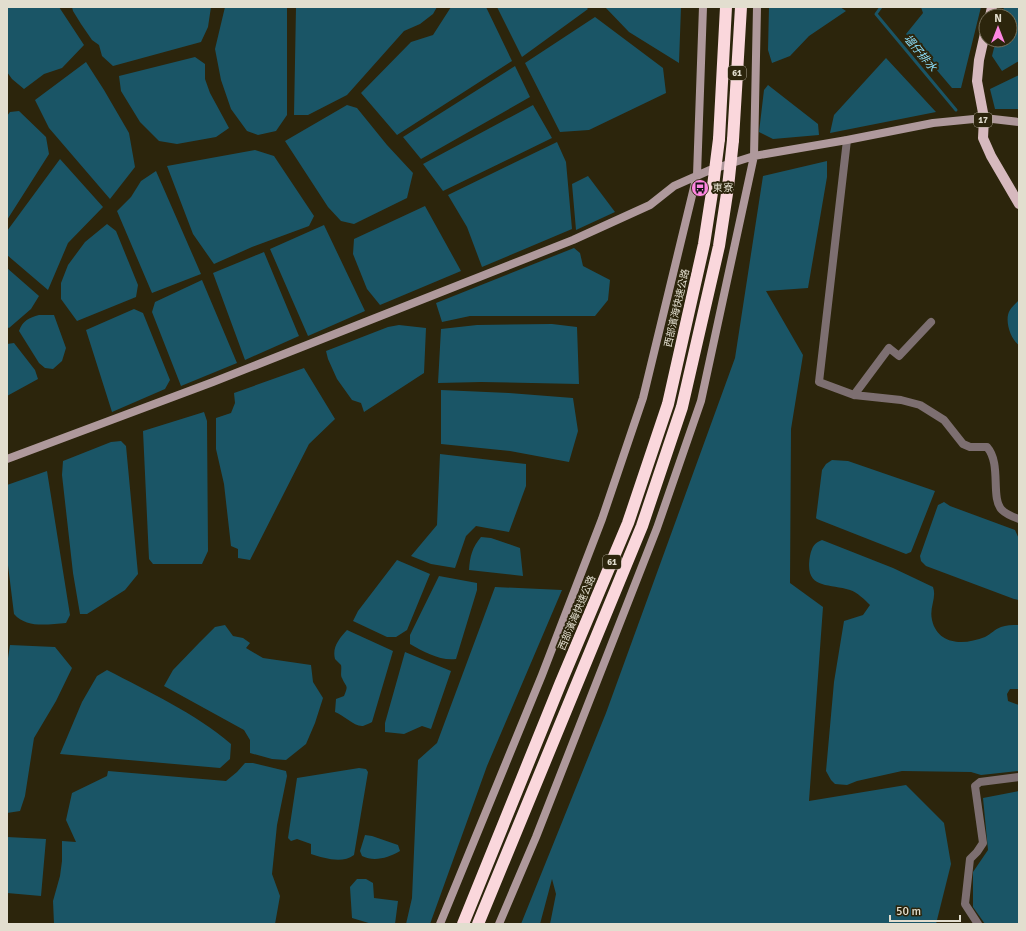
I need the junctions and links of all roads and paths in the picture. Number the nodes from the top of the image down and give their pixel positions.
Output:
1 (703, 7) edge
2 (726, 7) edge
3 (741, 7) edge
4 (757, 7) edge
5 (982, 48) edge
6 (984, 118) junction
7 (1019, 122) edge
8 (847, 140) junction
9 (754, 156) junction
10 (697, 176) junction
11 (1019, 204) edge
12 (931, 322) dead end
13 (854, 395) junction
14 (7, 459) edge
15 (1019, 519) edge
16 (1019, 777) edge
17 (440, 924) edge
18 (463, 924) edge
19 (478, 924) edge
20 (499, 924) edge
21 (978, 924) edge

1 - 10 street
2 - 18 highway, 西部濱海快速公路 / 61, bridge
3 - 19 highway, 61, bridge
4 - 9 street
5 - 6 main road, 17
6 - 7 street
6 - 8 street
6 - 11 main road, 17
8 - 9 street
8 - 13 street
9 - 10 street
9 - 20 street
10 - 14 street
10 - 17 street
12 - 13 street
13 - 15 street
16 - 21 street

